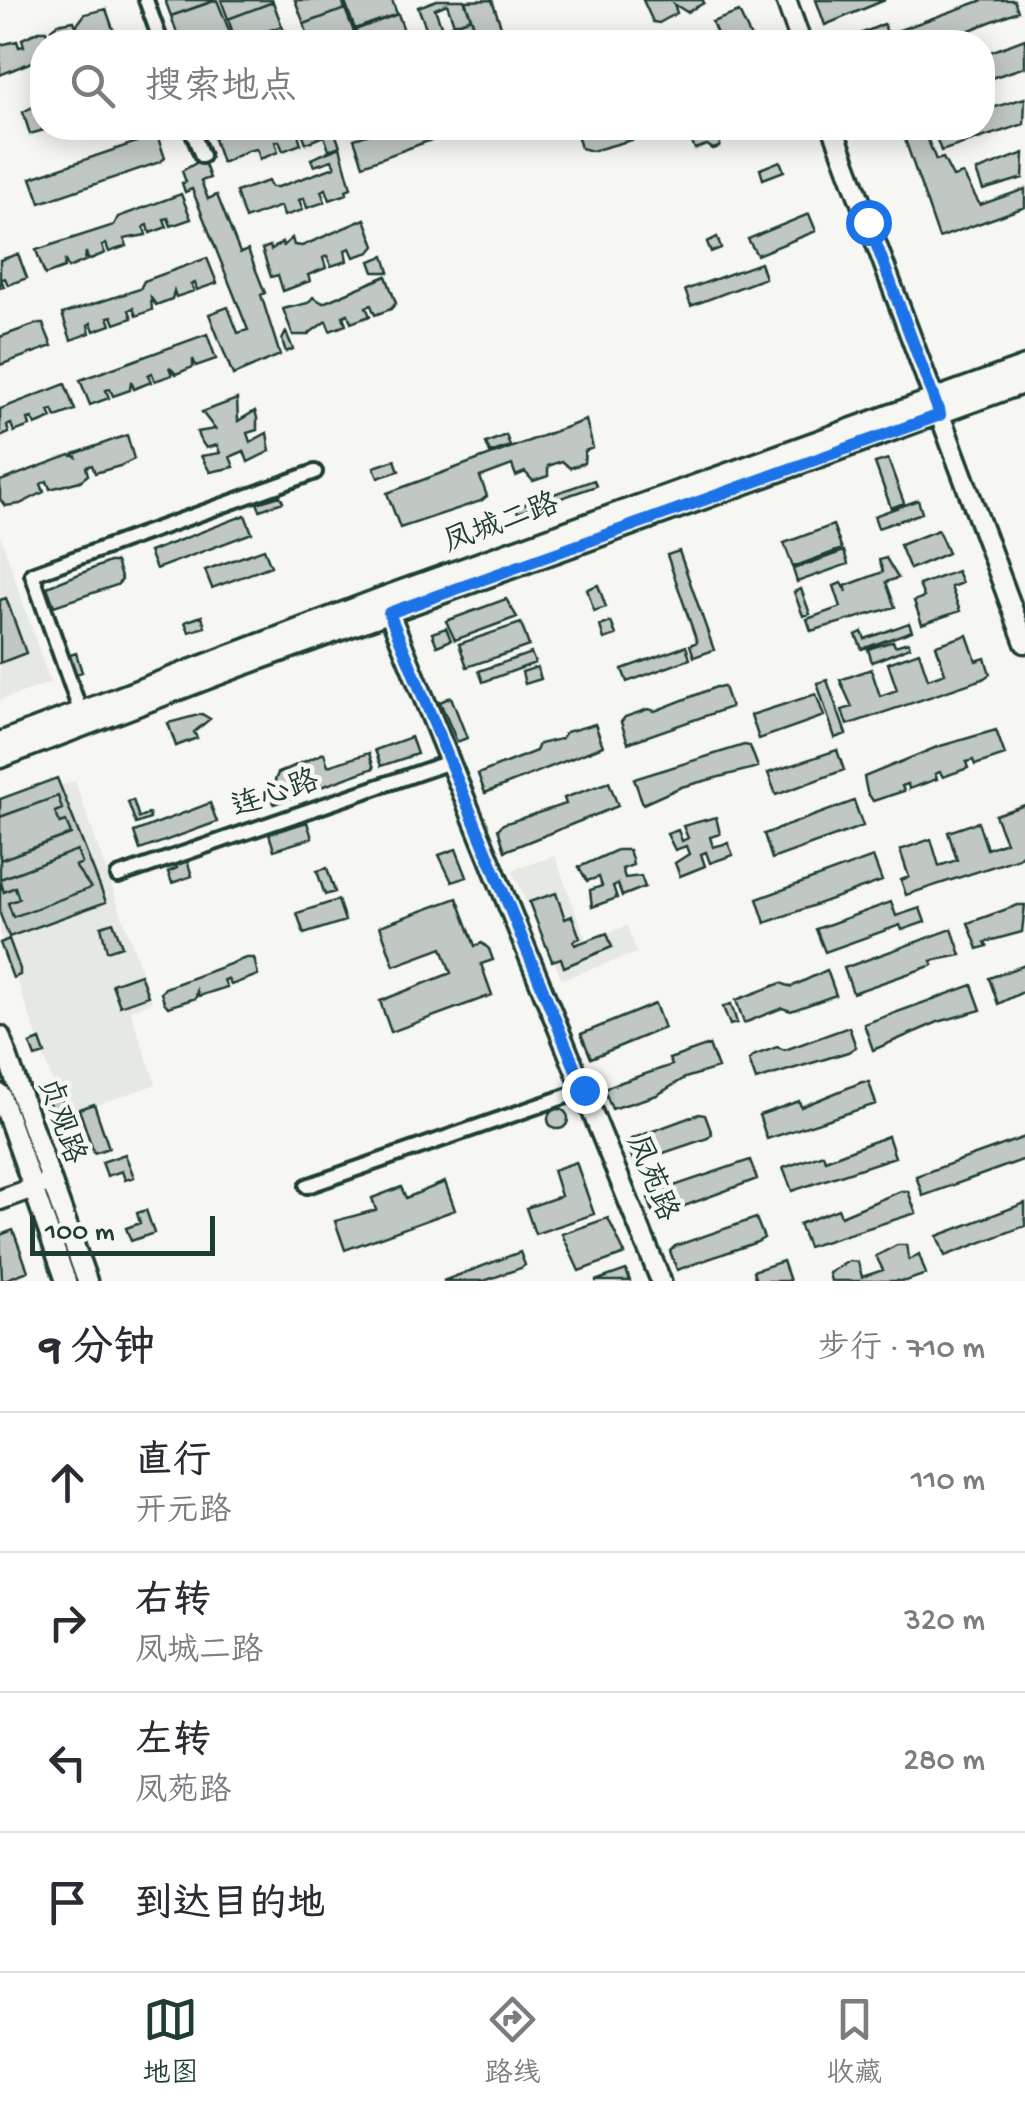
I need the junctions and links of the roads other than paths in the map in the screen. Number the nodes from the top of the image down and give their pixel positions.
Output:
1 (146, 0) edge
2 (786, 0) edge
3 (157, 30) edge
4 (797, 30) edge
5 (196, 140) edge
6 (837, 140) edge
7 (202, 156) dead end
8 (1025, 366) edge
9 (1025, 383) edge
10 (937, 407) junction
11 (314, 472) dead end
12 (1018, 601) edge
13 (386, 605) junction
14 (1025, 642) edge
15 (81, 713) junction
16 (0, 742) edge
17 (0, 758) edge
18 (450, 762) junction
19 (118, 876) dead end
20 (0, 1036) edge
21 (584, 1090) junction
22 (0, 1094) edge
23 (42, 1184) junction
24 (307, 1186) dead end
25 (0, 1200) edge
26 (66, 1281) edge
27 (87, 1281) edge
28 (662, 1281) edge

1 - 3 street
2 - 4 main road
5 - 7 street
6 - 10 main road
8 - 10 main road, 凤城二路
9 - 10 main road, 凤城二路
10 - 12 main road
10 - 13 main road, 凤城二路
11 - 15 street
12 - 14 main road
13 - 15 main road, 凤城二路
13 - 17 main road, 凤城二路
13 - 18 main road, 凤苑路
15 - 16 main road, 凤城二路
18 - 19 street, 连心路
18 - 21 main road, 凤苑路
20 - 23 main road, 贞观路
21 - 24 street
21 - 28 main road, 凤苑路
22 - 23 main road, 贞观路
23 - 25 main road
23 - 26 main road, 贞观路
23 - 27 main road, 贞观路

